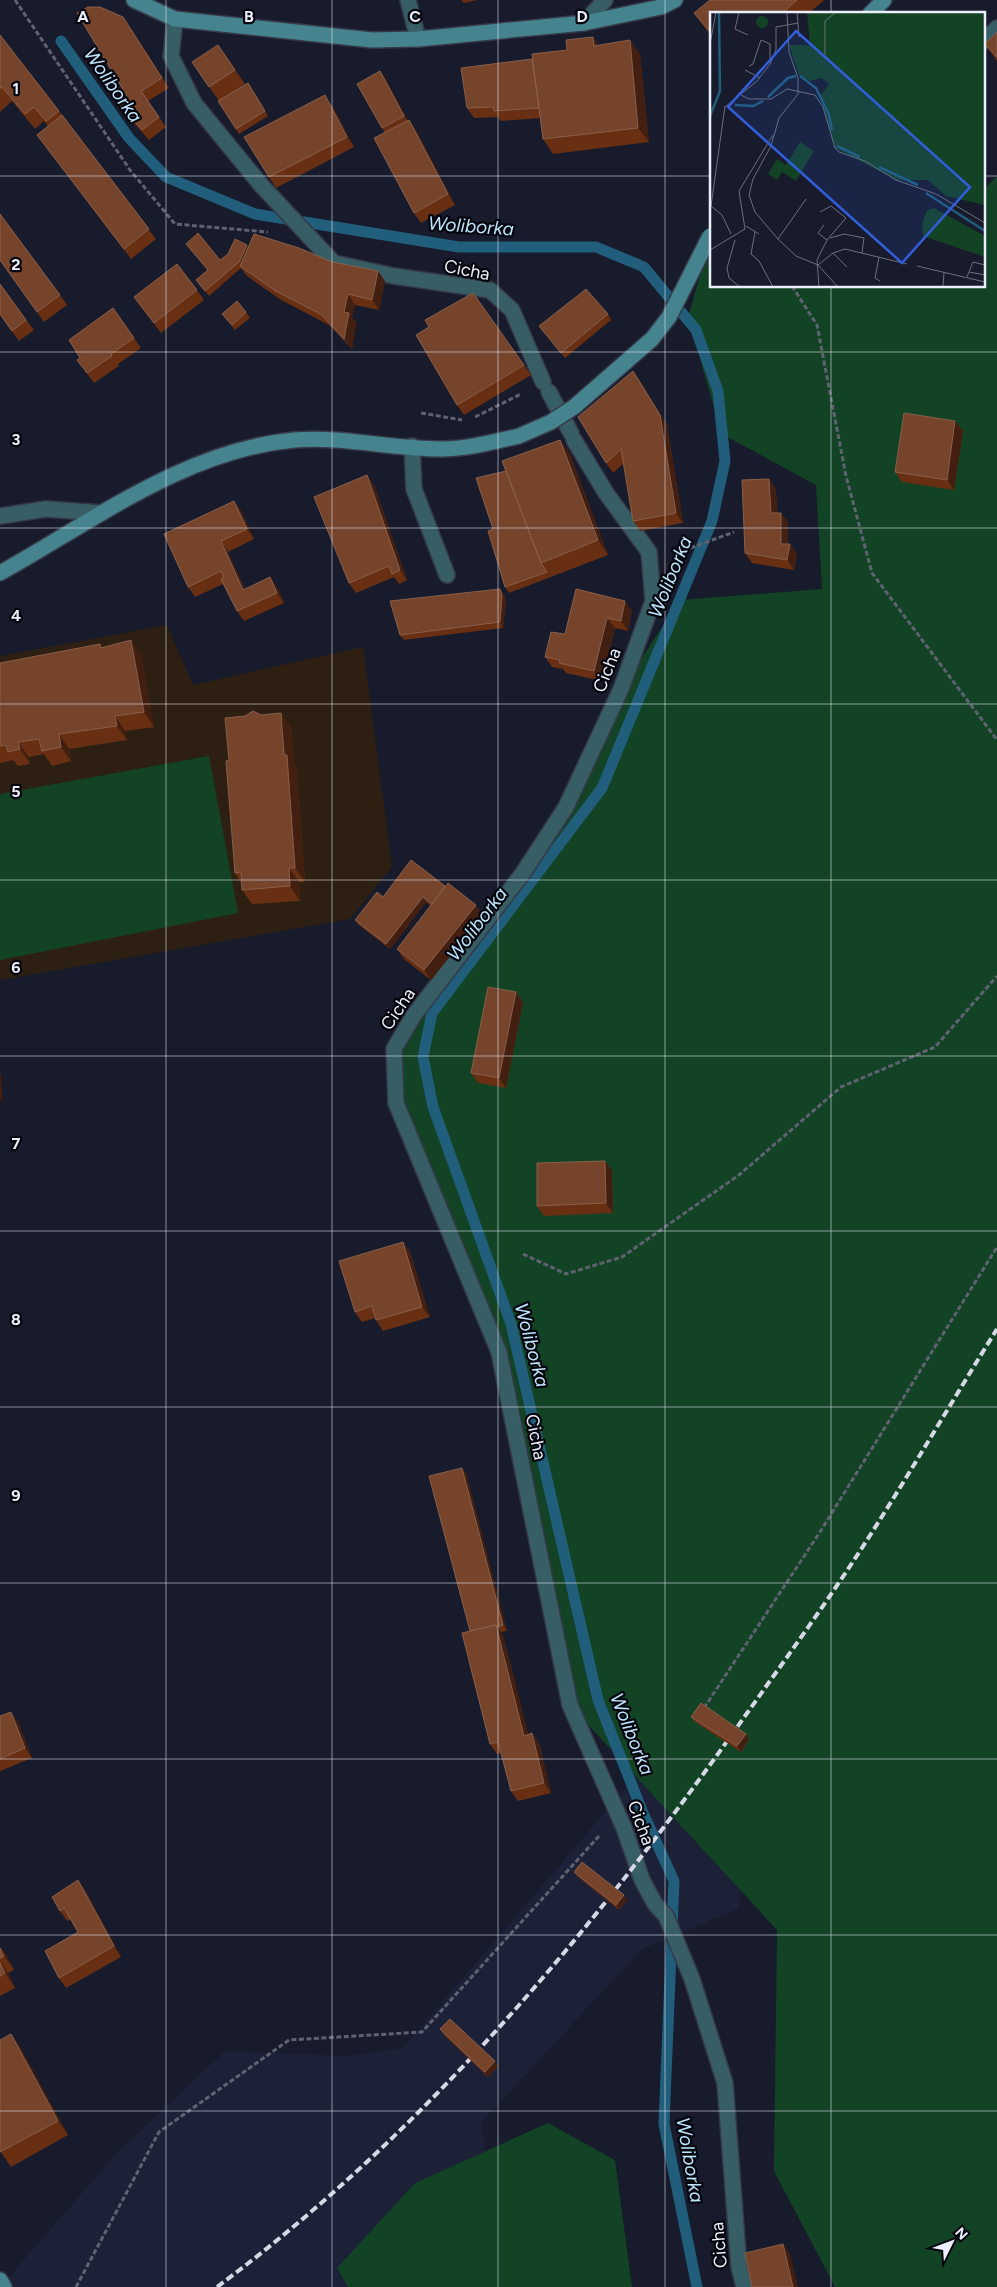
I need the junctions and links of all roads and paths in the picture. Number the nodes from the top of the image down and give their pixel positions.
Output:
1 (15, 0) edge
2 (134, 0) edge
3 (408, 0) edge
4 (605, 0) edge
5 (675, 0) edge
6 (884, 0) edge
7 (872, 12) edge
8 (175, 19) junction
9 (584, 23) junction
10 (997, 28) edge
11 (418, 39) junction
12 (984, 41) edge
13 (308, 235) junction
14 (710, 235) edge
15 (793, 288) edge
16 (546, 387) junction
17 (420, 413) dead end
18 (412, 446) junction
19 (102, 513) junction
20 (0, 516) edge
21 (734, 532) dead end
22 (685, 550) dead end
23 (0, 573) edge
24 (447, 575) dead end
25 (997, 740) edge
26 (997, 976) edge
27 (997, 1247) edge
28 (523, 1254) dead end
29 (700, 1714) edge
30 (618, 1816) junction
31 (0, 2280) edge
32 (4, 2287) edge
33 (76, 2287) edge
34 (744, 2287) edge

1 - 13 path
2 - 8 street
3 - 11 street
4 - 9 street
5 - 9 street
6 - 7 street
8 - 11 street
8 - 13 street, Cicha
9 - 11 street
10 - 12 street
13 - 16 street, Cicha
14 - 18 street, bridge
15 - 25 path
16 - 17 path
16 - 30 street, Cicha
18 - 19 street
18 - 24 street
19 - 20 street
19 - 23 street
21 - 22 path
26 - 28 path
27 - 29 path
30 - 33 path
30 - 34 street, Cicha
31 - 32 street

